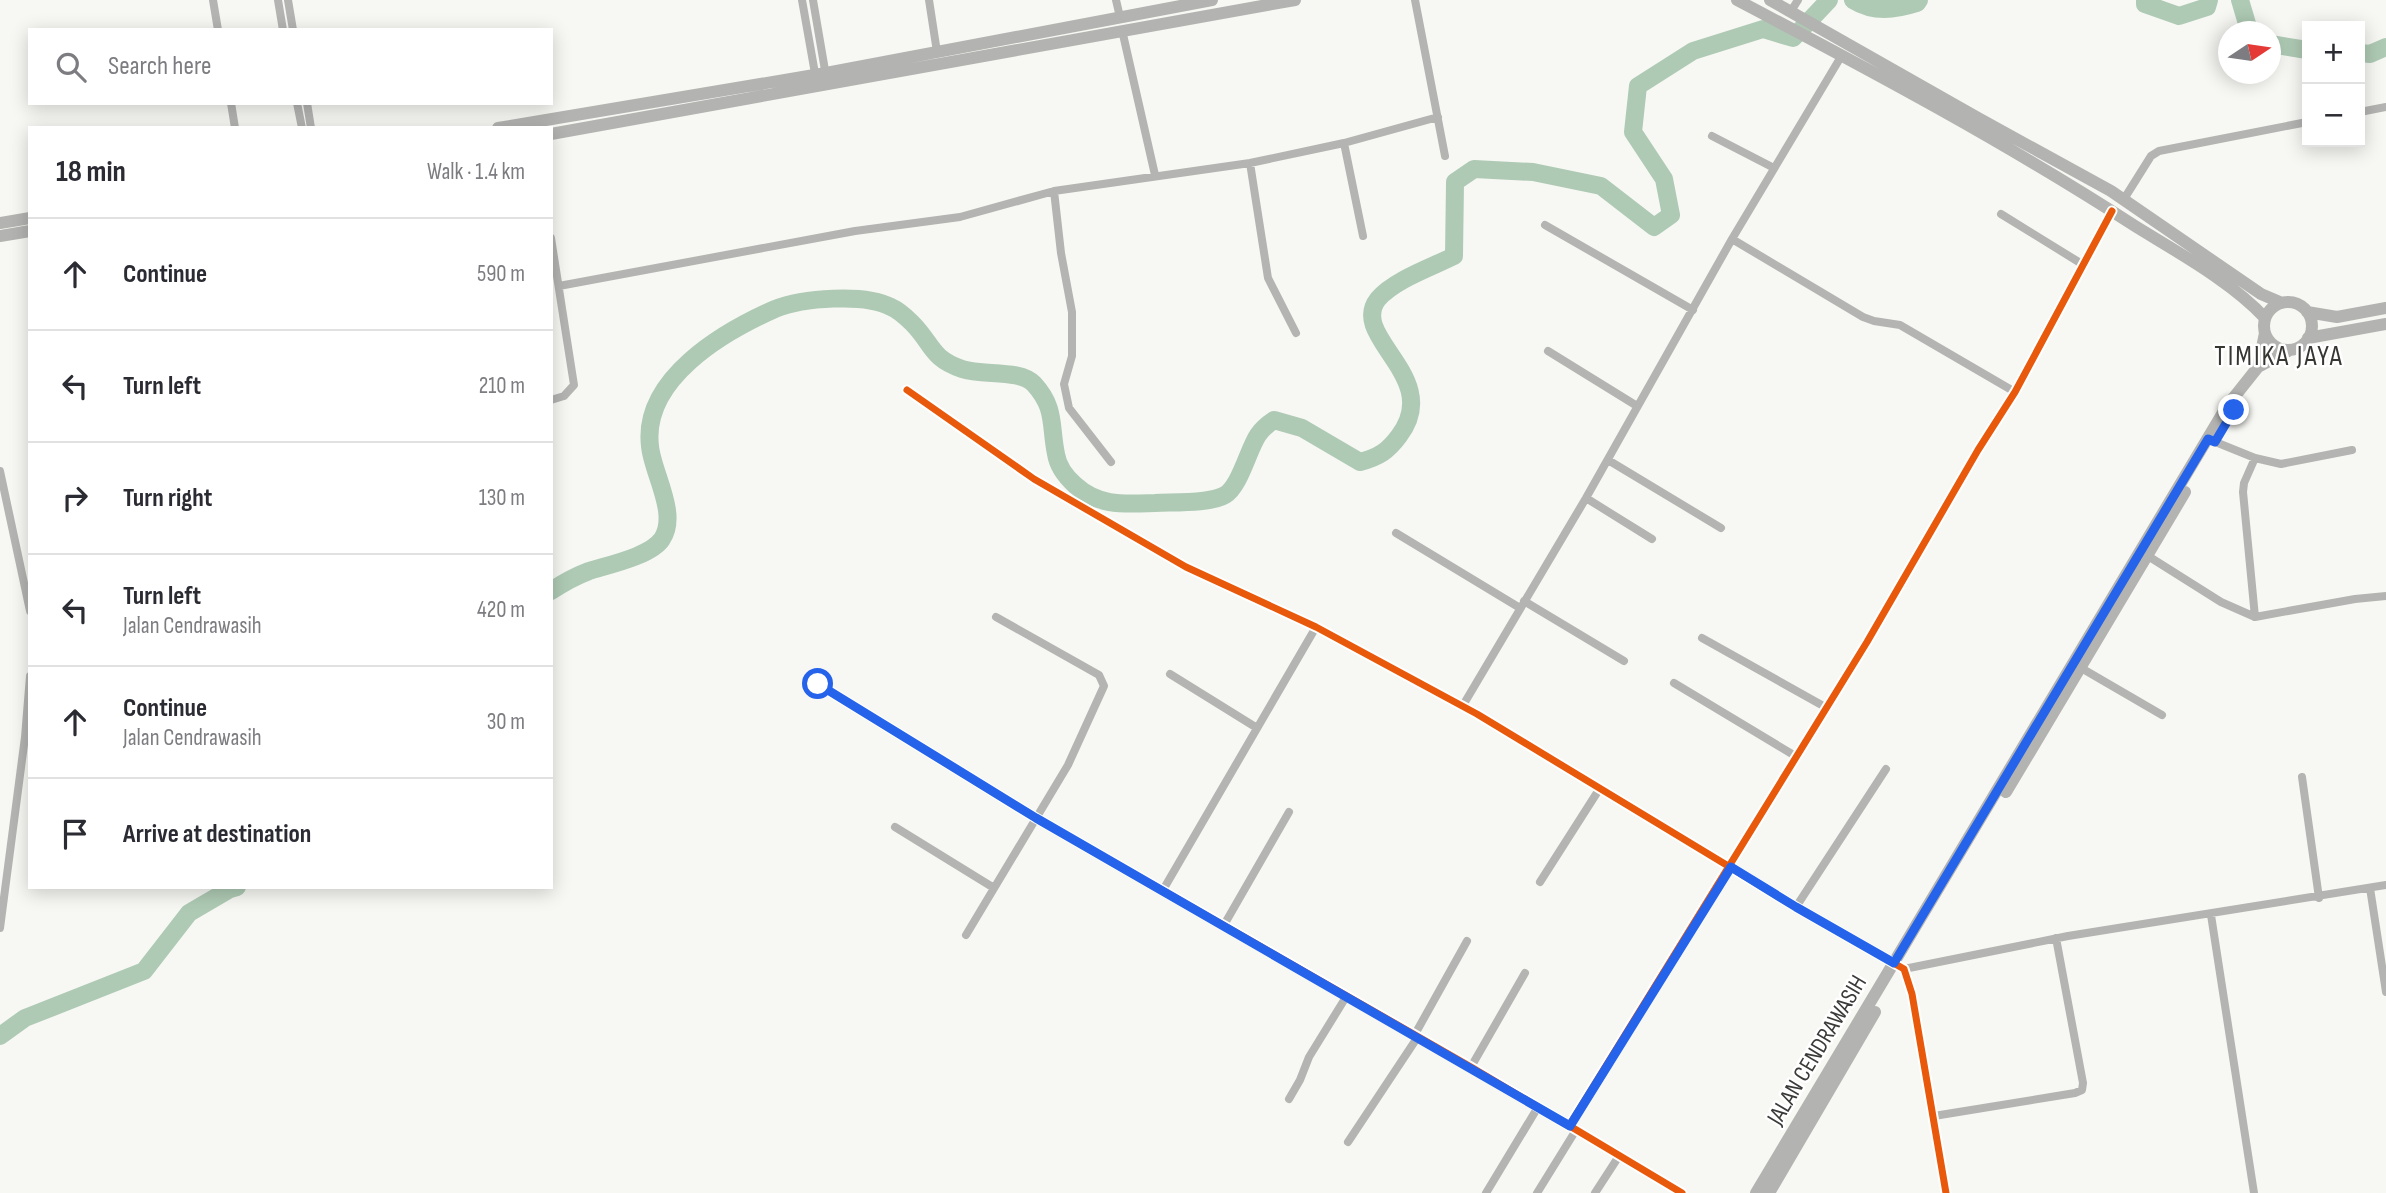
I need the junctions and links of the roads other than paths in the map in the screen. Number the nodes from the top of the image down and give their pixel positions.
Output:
1 (213, 0) edge
2 (278, 0) edge
3 (288, 0) edge
4 (802, 0) edge
5 (813, 0) edge
6 (929, 0) edge
7 (1116, 0) edge
8 (1212, 0) edge
9 (1294, 0) edge
10 (1415, 0) edge
11 (1737, 0) edge
12 (1770, 0) edge
13 (1752, 4) edge
14 (1797, 9) edge
15 (1121, 23) junction
16 (218, 28) edge
17 (284, 28) edge
18 (293, 28) edge
19 (1814, 33) junction
20 (937, 52) junction
21 (1842, 55) junction
22 (821, 79) junction
23 (231, 105) edge
24 (297, 105) edge
25 (307, 105) edge
26 (2386, 107) edge
27 (2365, 111) edge
28 (1438, 117) junction
29 (2302, 123) edge
30 (235, 126) edge
31 (302, 126) edge
32 (311, 126) edge
33 (511, 126) edge
34 (553, 134) edge
35 (1712, 136) dead end
36 (1344, 143) junction
37 (1445, 156) dead end
38 (1250, 163) junction
39 (1774, 168) junction
40 (1155, 175) junction
41 (1054, 191) junction
42 (2124, 199) junction
43 (2112, 211) junction
44 (2001, 214) dead end
45 (28, 218) edge
46 (0, 223) edge
47 (1545, 225) dead end
48 (28, 231) edge
49 (0, 236) edge
50 (1363, 236) dead end
51 (1732, 239) junction
52 (553, 251) edge
53 (2082, 264) junction
54 (559, 286) junction
55 (2282, 303) junction
56 (2386, 309) edge
57 (1693, 310) junction
58 (2307, 312) junction
59 (2265, 318) junction
60 (2386, 324) edge
61 (1296, 333) dead end
62 (2265, 333) junction
63 (2308, 338) junction
64 (2290, 350) junction
65 (1548, 351) dead end
66 (2258, 367) junction
67 (907, 390) dead end
68 (2015, 392) junction
69 (553, 399) edge
70 (1637, 406) junction
71 (2211, 440) junction
72 (2352, 450) dead end
73 (2255, 458) junction
74 (1608, 460) junction
75 (1111, 462) dead end
76 (0, 471) edge
77 (1586, 498) junction
78 (2160, 527) junction
79 (1721, 528) dead end
80 (1396, 533) dead end
81 (1652, 538) dead end
82 (2148, 556) junction
83 (2386, 596) edge
84 (28, 602) edge
85 (1522, 605) junction
86 (996, 617) dead end
87 (2255, 617) junction
88 (1316, 627) junction
89 (1702, 638) dead end
90 (1624, 661) dead end
91 (2078, 666) junction
92 (1170, 674) dead end
93 (1674, 683) dead end
94 (818, 684) dead end
95 (28, 700) edge
96 (1462, 706) junction
97 (1827, 708) junction
98 (2162, 715) dead end
99 (1257, 728) junction
100 (1797, 757) junction
101 (1886, 769) dead end
102 (2302, 777) dead end
103 (1600, 788) junction
104 (1289, 812) dead end
105 (1036, 818) junction
106 (895, 827) dead end
107 (1731, 867) junction
108 (1540, 881) dead end
109 (2386, 885) edge
110 (994, 888) junction
111 (2370, 888) junction
112 (1163, 890) junction
113 (2319, 898) junction
114 (1796, 907) junction
115 (2211, 915) junction
116 (1224, 925) junction
117 (0, 928) edge
118 (966, 935) dead end
119 (2056, 939) junction
120 (1467, 941) dead end
121 (1900, 966) junction
122 (1525, 973) dead end
123 (2386, 992) edge
124 (1346, 997) junction
125 (1416, 1037) junction
126 (1471, 1067) junction
127 (1289, 1099) dead end
128 (1538, 1107) junction
129 (1934, 1116) junction
130 (1573, 1128) junction
131 (1348, 1142) dead end
132 (1619, 1156) junction
133 (1486, 1193) edge
134 (1538, 1193) edge
135 (1595, 1193) edge
136 (1682, 1193) edge
137 (1756, 1193) edge
138 (1769, 1193) edge
139 (1945, 1193) edge
140 (2254, 1193) edge

1 - 16 street
2 - 17 street
3 - 18 street
4 - 22 street
5 - 22 street
6 - 20 street
7 - 15 street
8 - 15 street
9 - 15 street
10 - 28 street
11 - 13 street
12 - 14 street
13 - 19 street
14 - 19 street
15 - 20 street
15 - 22 street
15 - 40 street
19 - 21 street
19 - 42 street
20 - 22 street
21 - 39 street
21 - 43 street
22 - 33 street
22 - 34 street
23 - 30 street
24 - 31 street
25 - 32 street
26 - 27 street
28 - 36 street
28 - 37 street
29 - 42 street
35 - 39 street
36 - 38 street
36 - 50 street
38 - 40 street
38 - 61 street
39 - 51 street
40 - 41 street
41 - 54 street
41 - 75 street
42 - 55 street
43 - 53 street
43 - 59 street
44 - 53 street
45 - 46 street
47 - 57 street
48 - 49 street
51 - 57 street
51 - 68 street
52 - 54 street
53 - 68 street
54 - 69 street
55 - 58 street
55 - 59 street
56 - 58 street
57 - 70 street
58 - 63 street
59 - 62 street
60 - 63 street
62 - 64 street
62 - 66 street
63 - 64 street
64 - 66 street
65 - 70 street
66 - 71 street, JALAN CENDRAWASIH
67 - 88 street
68 - 97 street
70 - 74 street
71 - 73 street
71 - 78 street, JALAN CENDRAWASIH
72 - 73 street
73 - 87 street
74 - 77 street
74 - 79 street
76 - 84 street
77 - 81 street
77 - 85 street
78 - 82 street, JALAN CENDRAWASIH
78 - 91 street, JALAN CENDRAWASIH
80 - 85 street
82 - 87 street
82 - 91 street, JALAN CENDRAWASIH
83 - 87 street
85 - 90 street
85 - 96 street
86 - 105 street
88 - 96 street
88 - 99 street
89 - 97 street
91 - 98 street
91 - 121 street, JALAN CENDRAWASIH
92 - 99 street
93 - 100 street
94 - 105 street
95 - 117 street
96 - 103 street
97 - 100 street
99 - 112 street
100 - 107 street
101 - 114 street
102 - 113 street
103 - 107 street
103 - 108 street
104 - 116 street
105 - 110 street
105 - 112 street
106 - 110 street
107 - 114 street
107 - 130 street
109 - 111 street
110 - 118 street
111 - 113 street
111 - 123 street
112 - 116 street
113 - 115 street
114 - 121 street
115 - 119 street
115 - 140 street
116 - 124 street
119 - 121 street
119 - 129 street
120 - 125 street
121 - 129 street
121 - 137 street, JALAN CENDRAWASIH
121 - 138 street, JALAN CENDRAWASIH
122 - 126 street
124 - 125 street
124 - 127 street
125 - 126 street
125 - 131 street
126 - 128 street
128 - 130 street
128 - 133 street
129 - 139 street
130 - 132 street
130 - 134 street
132 - 135 street
132 - 136 street

